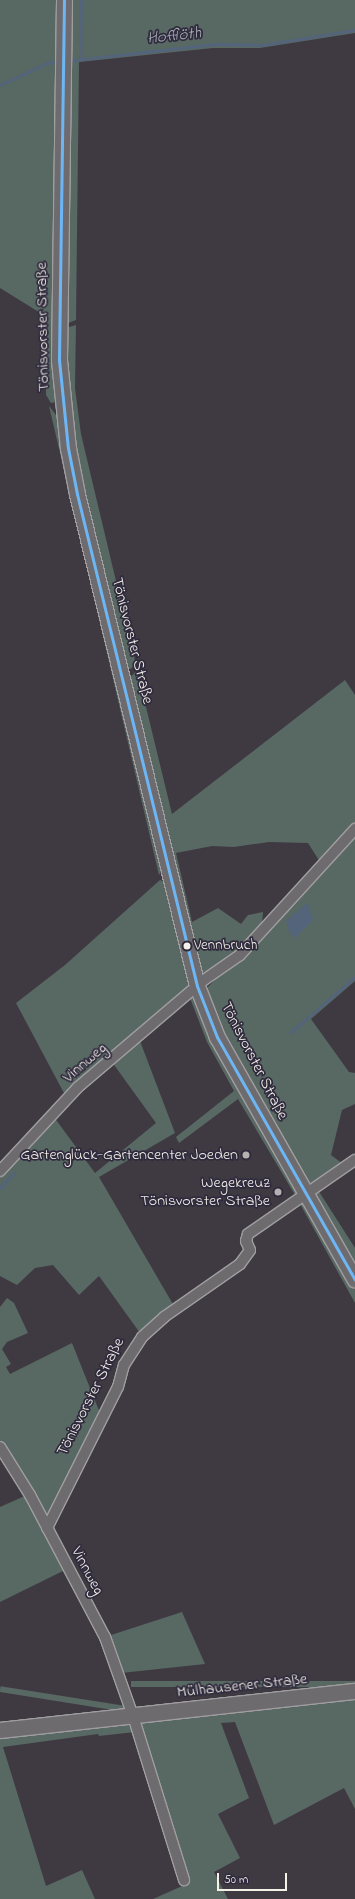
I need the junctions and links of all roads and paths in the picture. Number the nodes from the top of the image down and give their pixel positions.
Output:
1 (64, 0) edge
2 (355, 829) edge
3 (197, 986) junction
4 (355, 1160) edge
5 (0, 1171) edge
6 (305, 1194) junction
7 (355, 1280) edge
8 (0, 1447) edge
9 (47, 1528) junction
10 (355, 1691) edge
11 (133, 1716) junction
12 (0, 1730) edge
13 (184, 1880) dead end

1 - 3 main road, Tönisvorster Straße
2 - 3 street
3 - 5 street, Vinnweg
3 - 6 main road, Tönisvorster Straße
4 - 6 street, Tönisvorster Straße
6 - 7 main road, Tönisvorster Straße
6 - 9 street, Tönisvorster Straße
8 - 9 street, Vinnweg
9 - 11 street, Vinnweg
10 - 11 main road, Mülhausener Straße
11 - 12 main road, Mülhausener Straße
11 - 13 street

